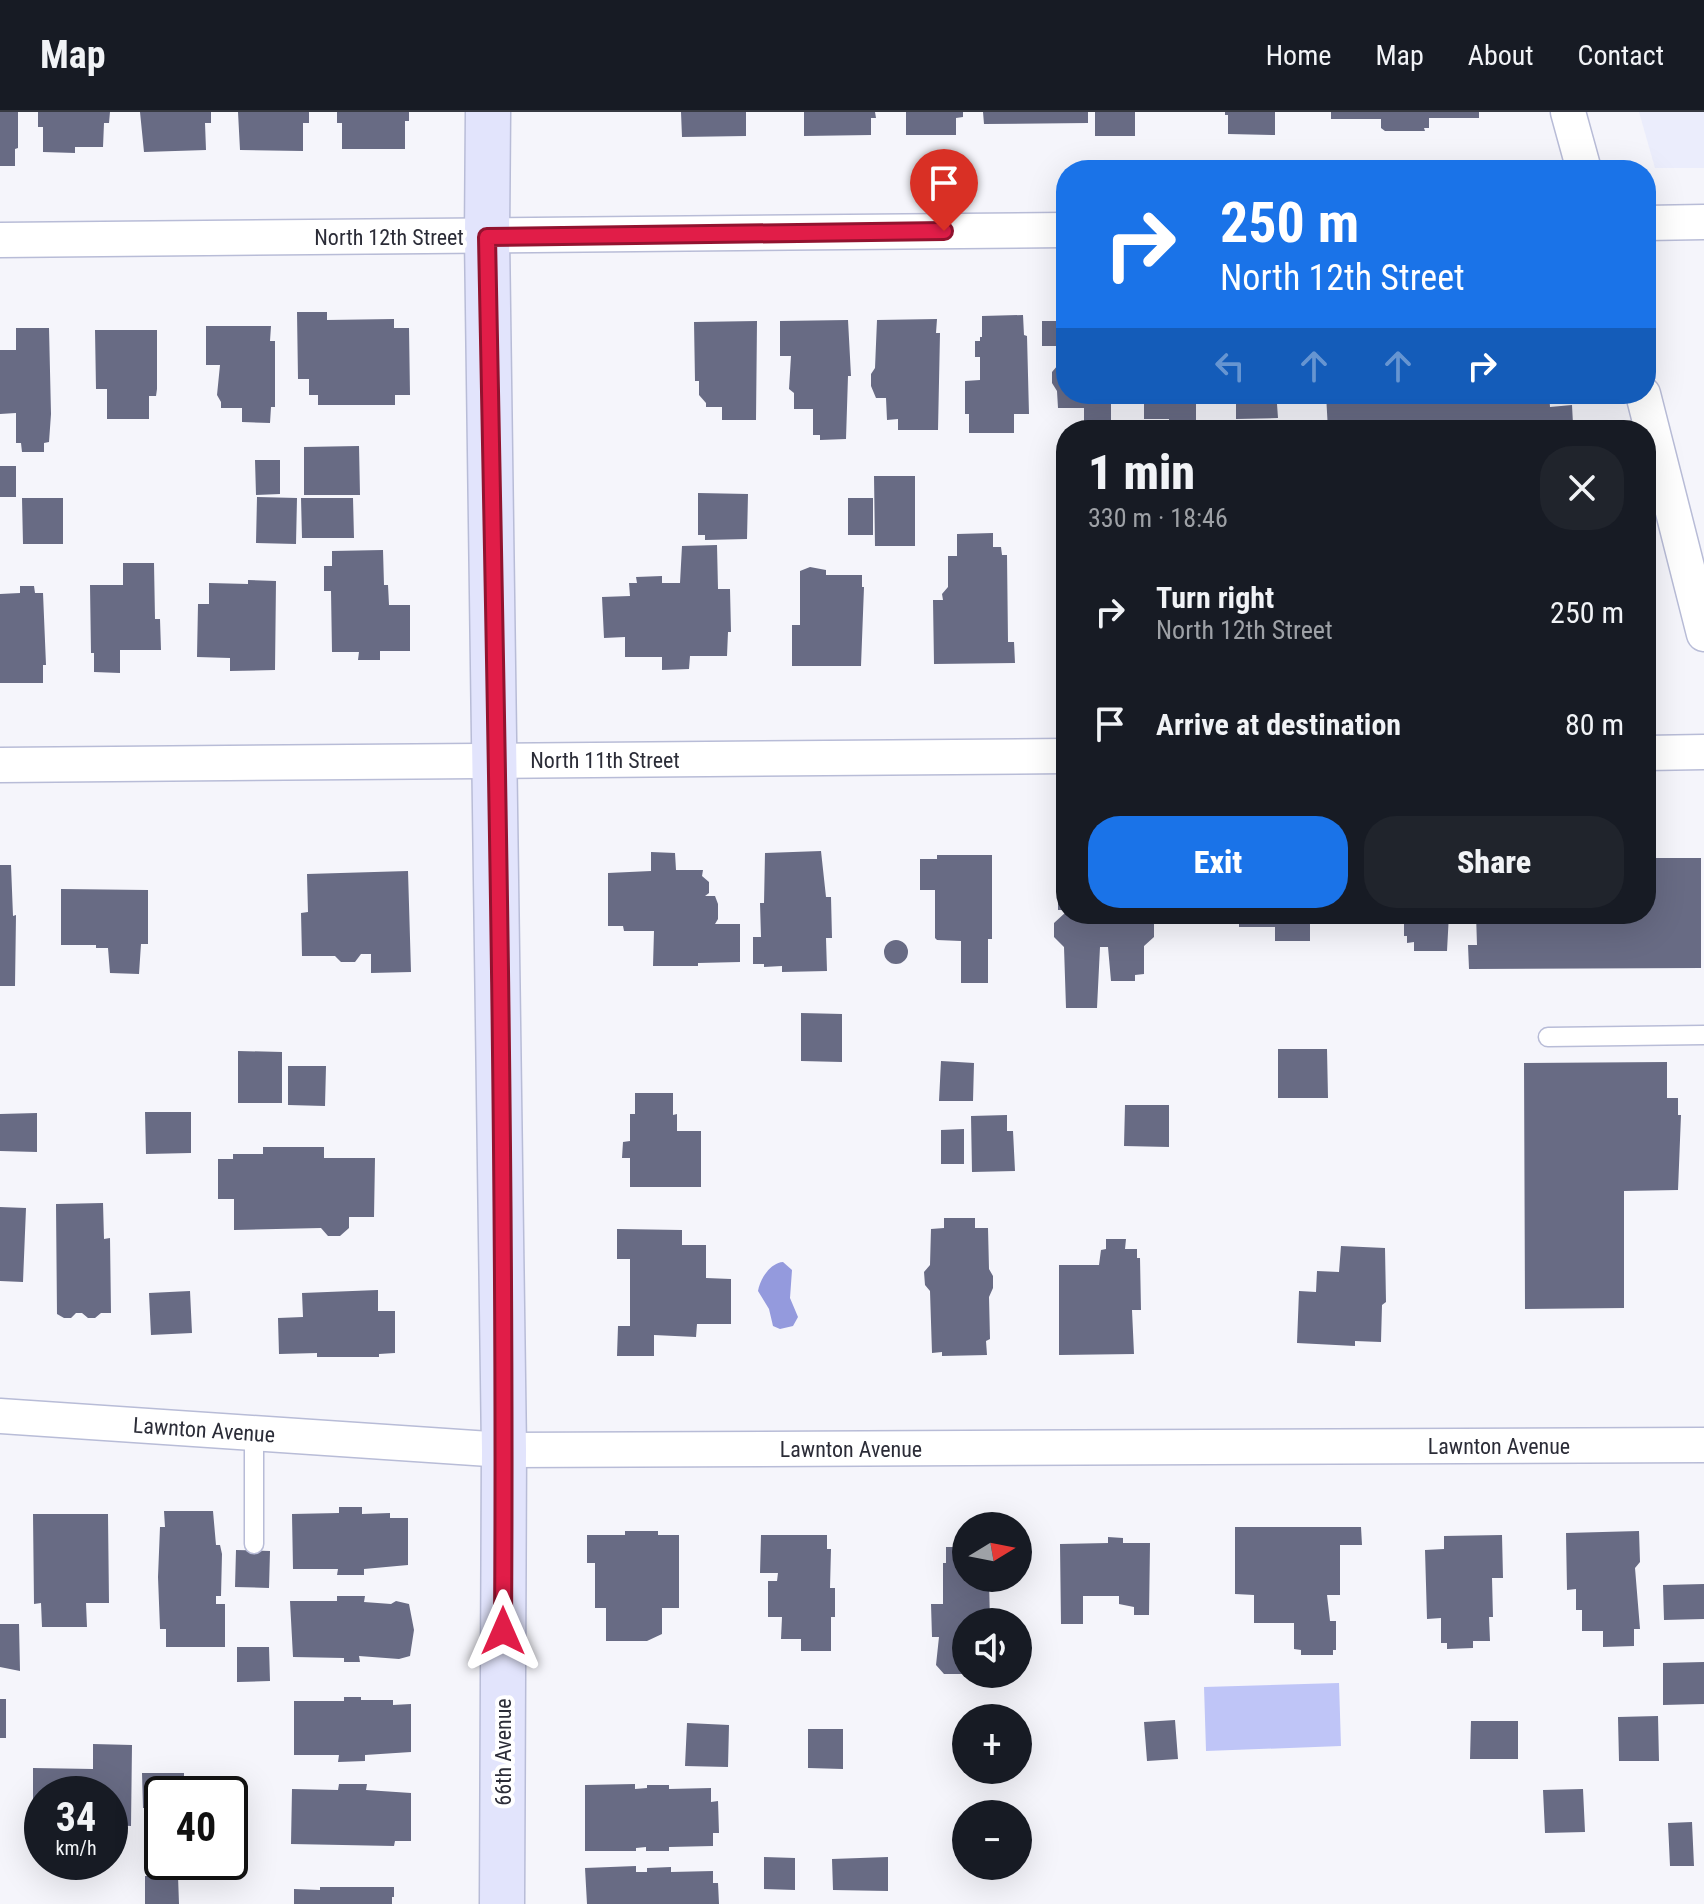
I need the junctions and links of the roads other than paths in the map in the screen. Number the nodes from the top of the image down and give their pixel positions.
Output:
1 (488, 112) edge
2 (1568, 112) edge
3 (1581, 160) edge
4 (1704, 222) edge
5 (1656, 223) edge
6 (1056, 230) edge
7 (487, 237) junction
8 (0, 240) edge
9 (1656, 445) edge
10 (1704, 634) edge
11 (1704, 752) edge
12 (1656, 753) edge
13 (1056, 756) edge
14 (496, 760) junction
15 (0, 765) edge
16 (1704, 1035) edge
17 (1548, 1037) dead end
18 (0, 1416) edge
19 (254, 1433) junction
20 (1704, 1445) edge
21 (504, 1450) junction
22 (254, 1544) dead end
23 (502, 1904) edge

1 - 7 street, 66th Avenue
2 - 3 street
4 - 5 street
6 - 7 street, North 12th Street
7 - 8 street, North 12th Street
7 - 14 street, 66th Avenue
9 - 10 street
11 - 12 street
13 - 14 street, North 11th Street
14 - 15 street, North 11th Street
14 - 21 street, 66th Avenue
16 - 17 lane
18 - 19 street, Lawnton Avenue
19 - 21 street, Lawnton Avenue
19 - 22 lane
20 - 21 street, Lawnton Avenue
21 - 23 street, 66th Avenue

